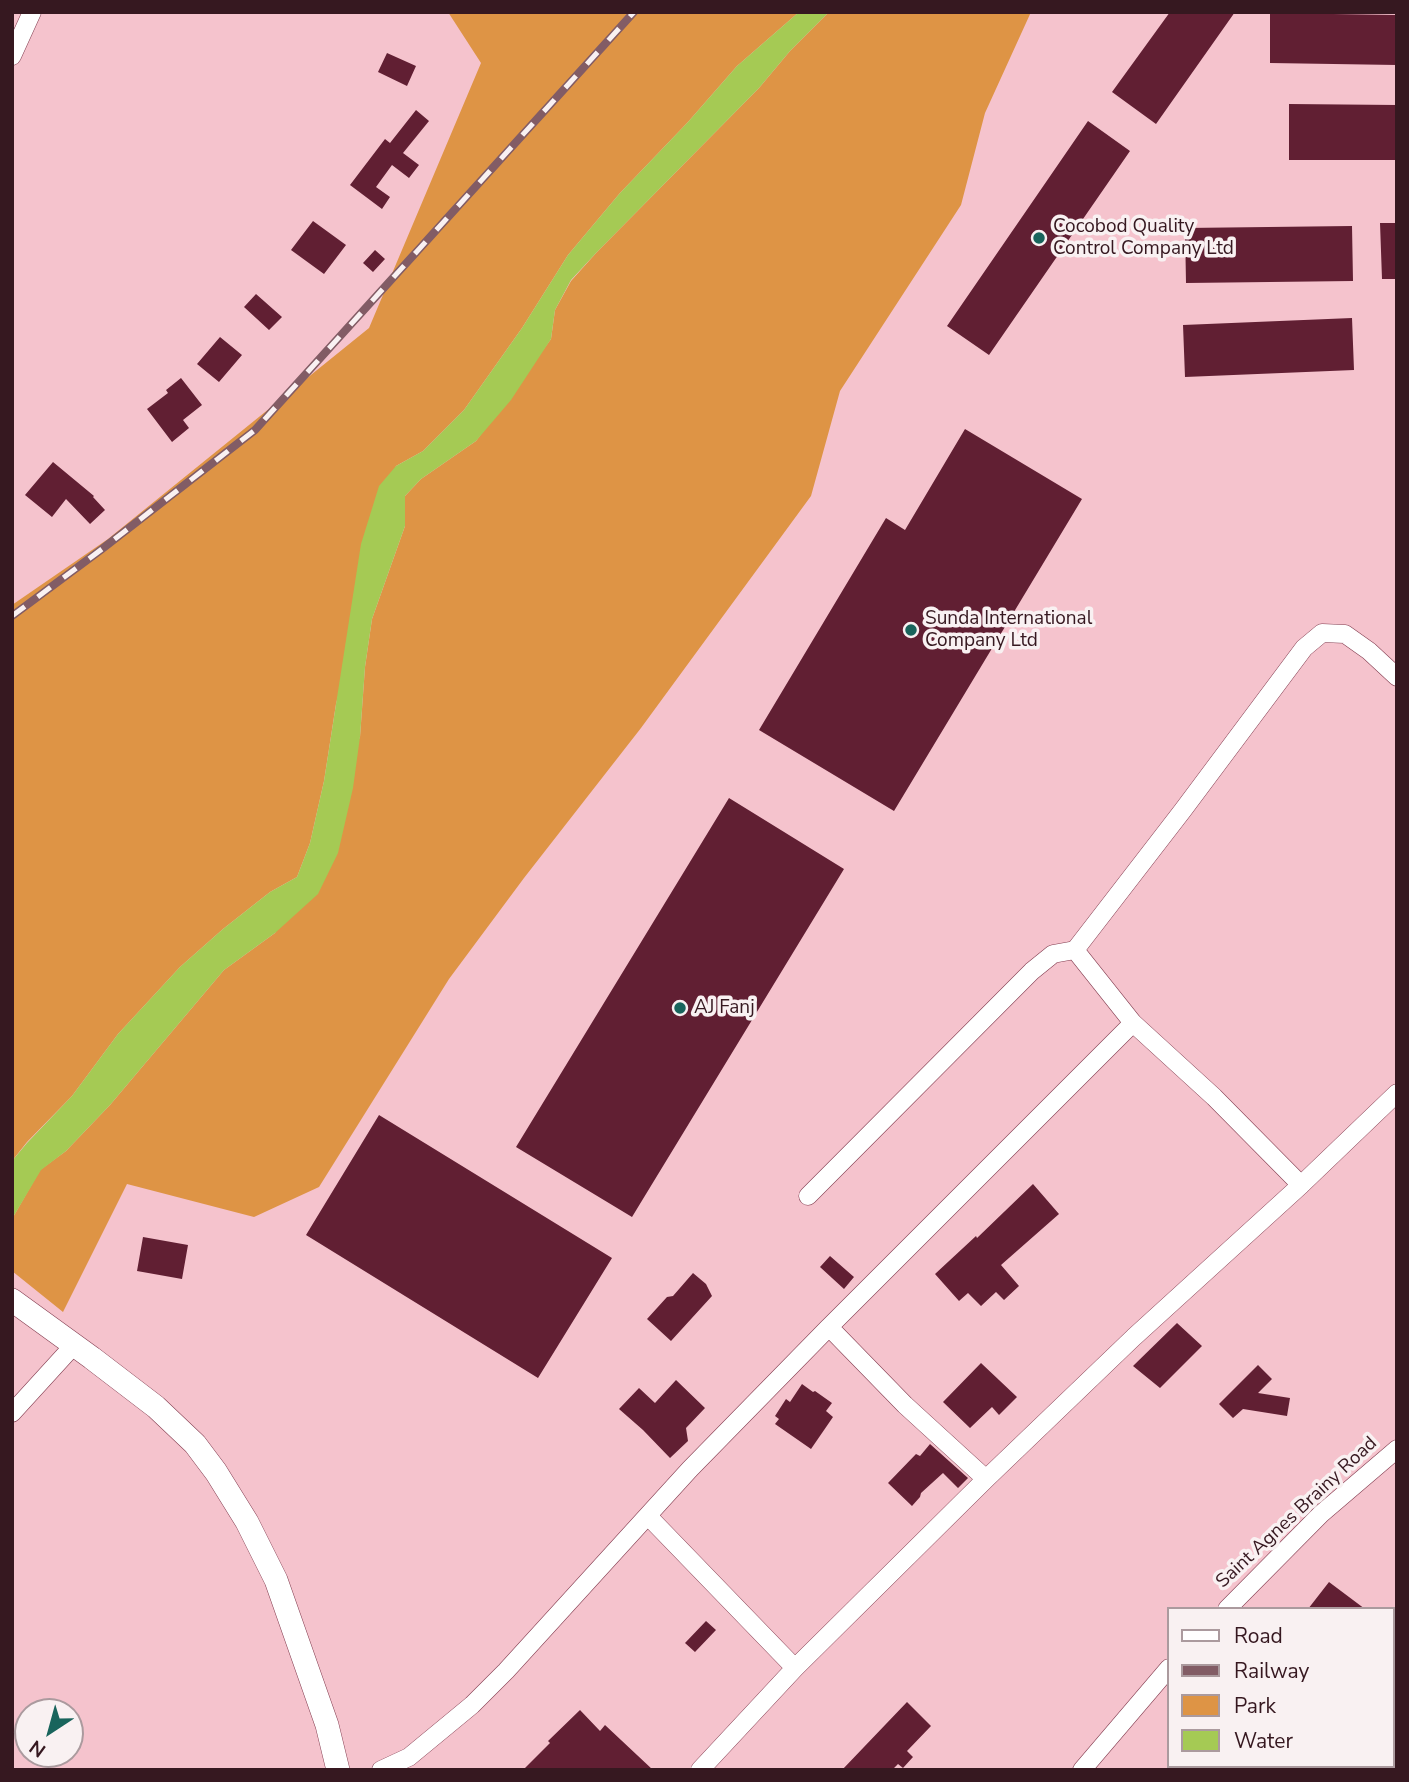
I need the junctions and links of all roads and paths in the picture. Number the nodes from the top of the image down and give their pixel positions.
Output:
1 (32, 12) edge
2 (12, 56) edge
3 (1397, 677) edge
4 (1075, 950) junction
5 (1133, 1024) junction
6 (1397, 1093) edge
7 (1301, 1185) junction
8 (808, 1196) dead end
9 (12, 1300) edge
10 (828, 1327) junction
11 (74, 1345) junction
12 (12, 1413) edge
13 (1397, 1449) edge
14 (985, 1479) junction
15 (648, 1516) junction
16 (1229, 1607) edge
17 (795, 1668) junction
18 (1168, 1669) edge
19 (338, 1770) edge
20 (381, 1770) edge
21 (700, 1770) edge
22 (1082, 1770) edge

1 - 2 street
3 - 4 street
4 - 5 street
4 - 8 street
5 - 7 street
5 - 10 street
6 - 7 street
7 - 14 street
9 - 11 main road
10 - 14 street
10 - 15 street
11 - 12 street
11 - 19 main road
13 - 16 street, Saint Agnes Brainy Road
14 - 17 street
15 - 17 street
15 - 20 street
17 - 21 street
18 - 22 street

